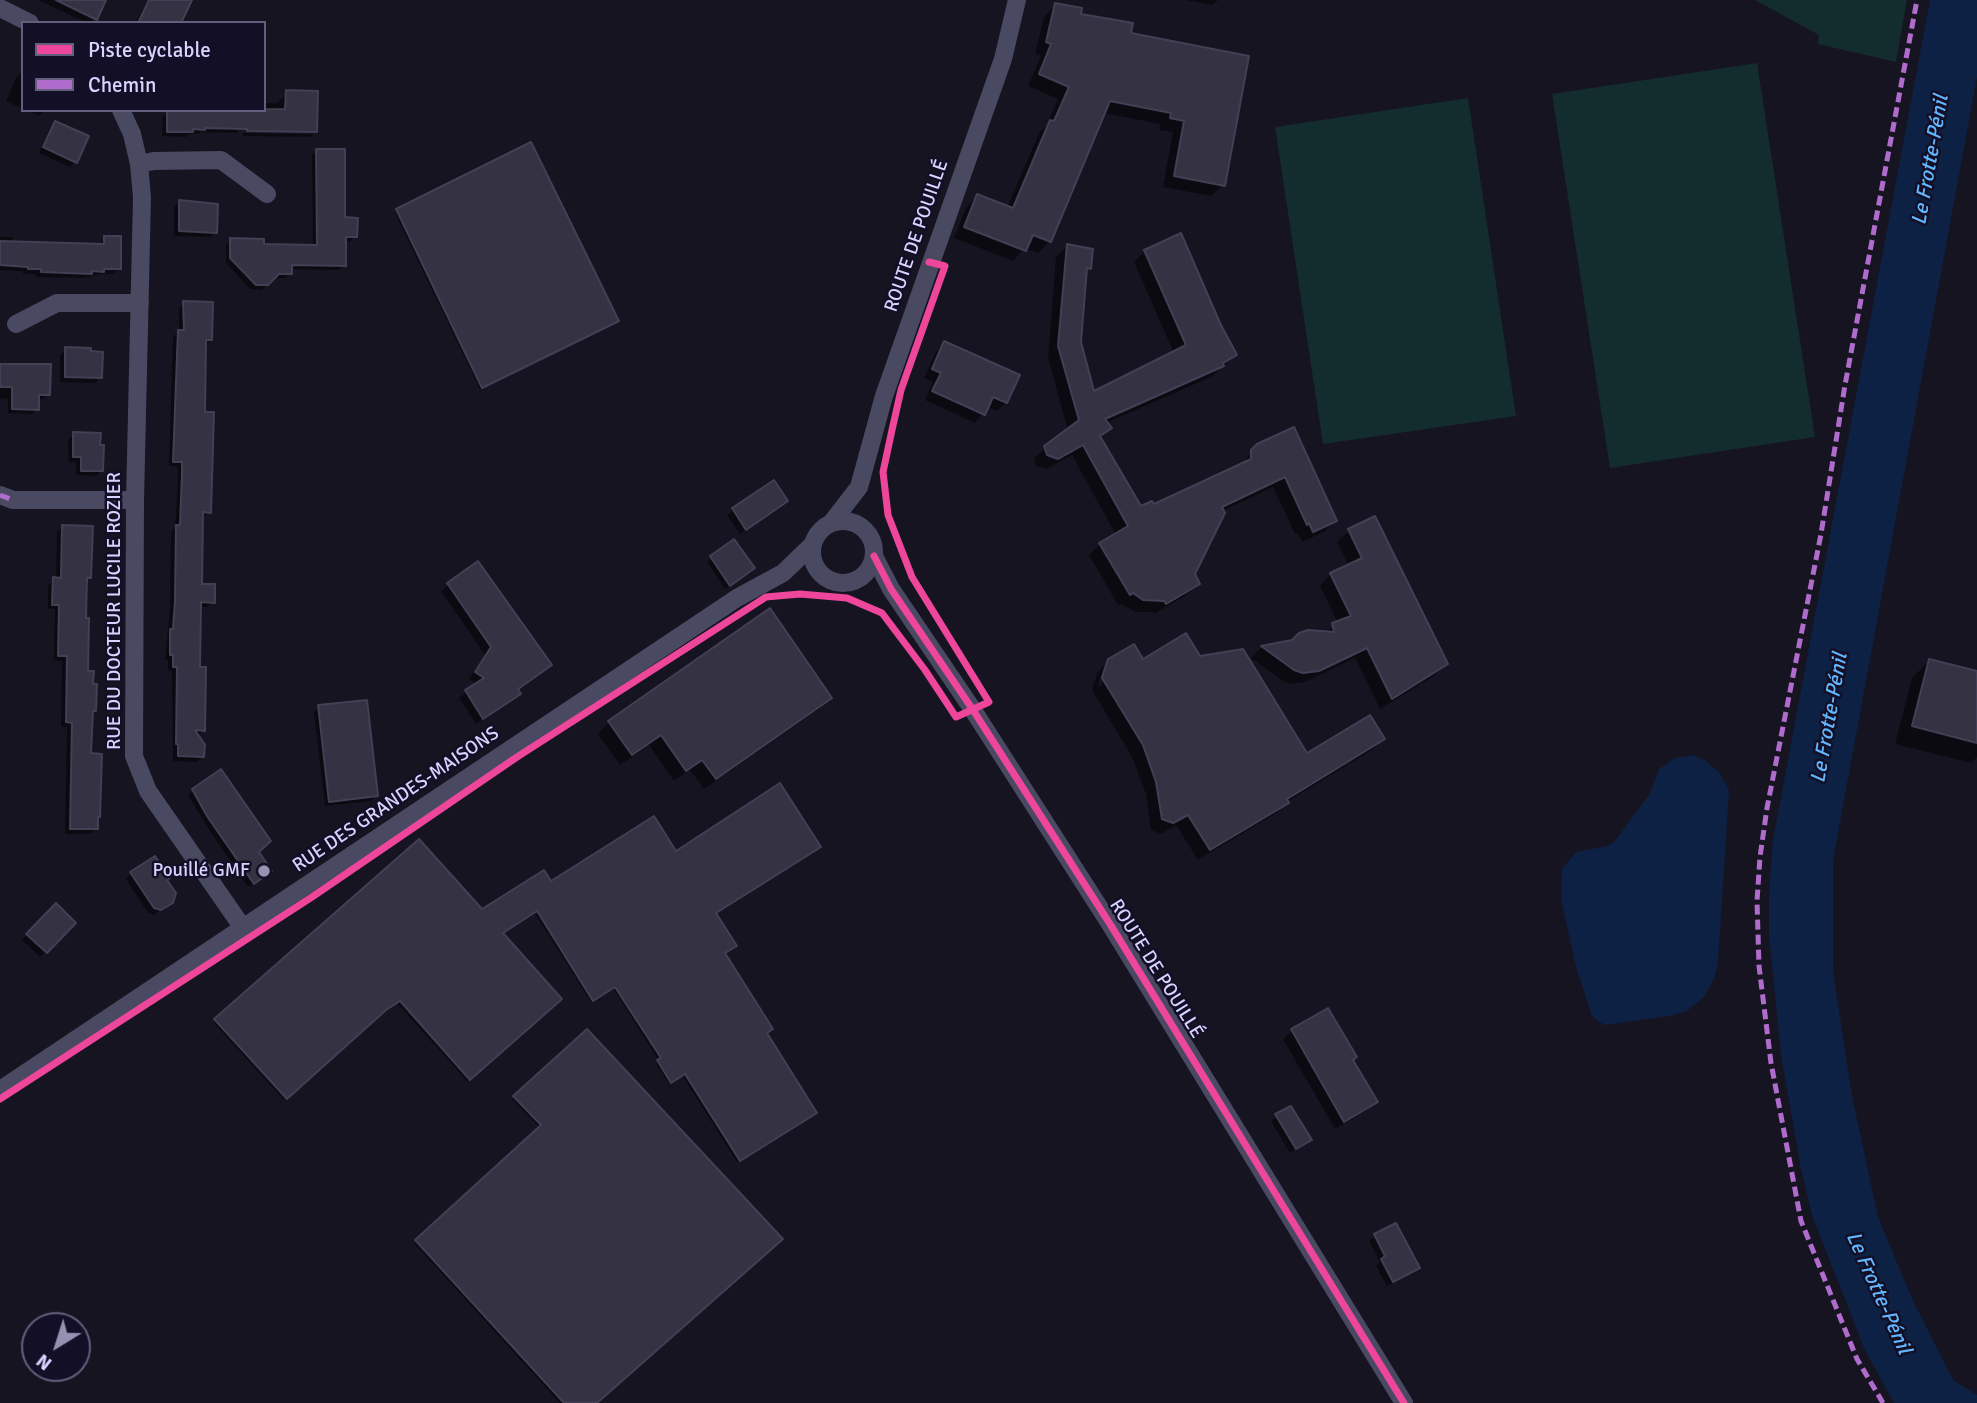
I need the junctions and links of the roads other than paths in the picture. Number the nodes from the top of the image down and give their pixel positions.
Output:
1 (1017, 0) edge
2 (0, 8) edge
3 (26, 21) edge
4 (122, 112) edge
5 (139, 164) junction
6 (267, 194) dead end
7 (140, 303) junction
8 (16, 324) dead end
9 (859, 487) junction
10 (0, 495) edge
11 (135, 500) junction
12 (832, 523) junction
13 (866, 531) junction
14 (813, 544) junction
15 (874, 556) junction
16 (783, 573) junction
17 (820, 573) junction
18 (858, 580) junction
19 (891, 589) junction
20 (243, 928) junction
21 (0, 1090) edge
22 (1404, 1403) edge

1 - 9 street, ROUTE DE POUILLÉ
2 - 3 street
4 - 5 street, RUE DU DOCTEUR LUCILE ROZIER
5 - 6 street
5 - 7 street, RUE DU DOCTEUR LUCILE ROZIER
7 - 8 street
7 - 11 street, RUE DU DOCTEUR LUCILE ROZIER
9 - 12 street, ROUTE DE POUILLÉ
9 - 13 street, ROUTE DE POUILLÉ
10 - 11 street
11 - 20 street, RUE DU DOCTEUR LUCILE ROZIER
12 - 13 street
12 - 14 street
13 - 15 street
14 - 16 street
14 - 17 street
15 - 18 street
15 - 19 street, ROUTE DE POUILLÉ
16 - 17 street
16 - 20 street, RUE DES GRANDES-MAISONS
17 - 18 street
18 - 19 street
19 - 22 street, ROUTE DE POUILLÉ
20 - 21 street, RUE DES GRANDES-MAISONS

